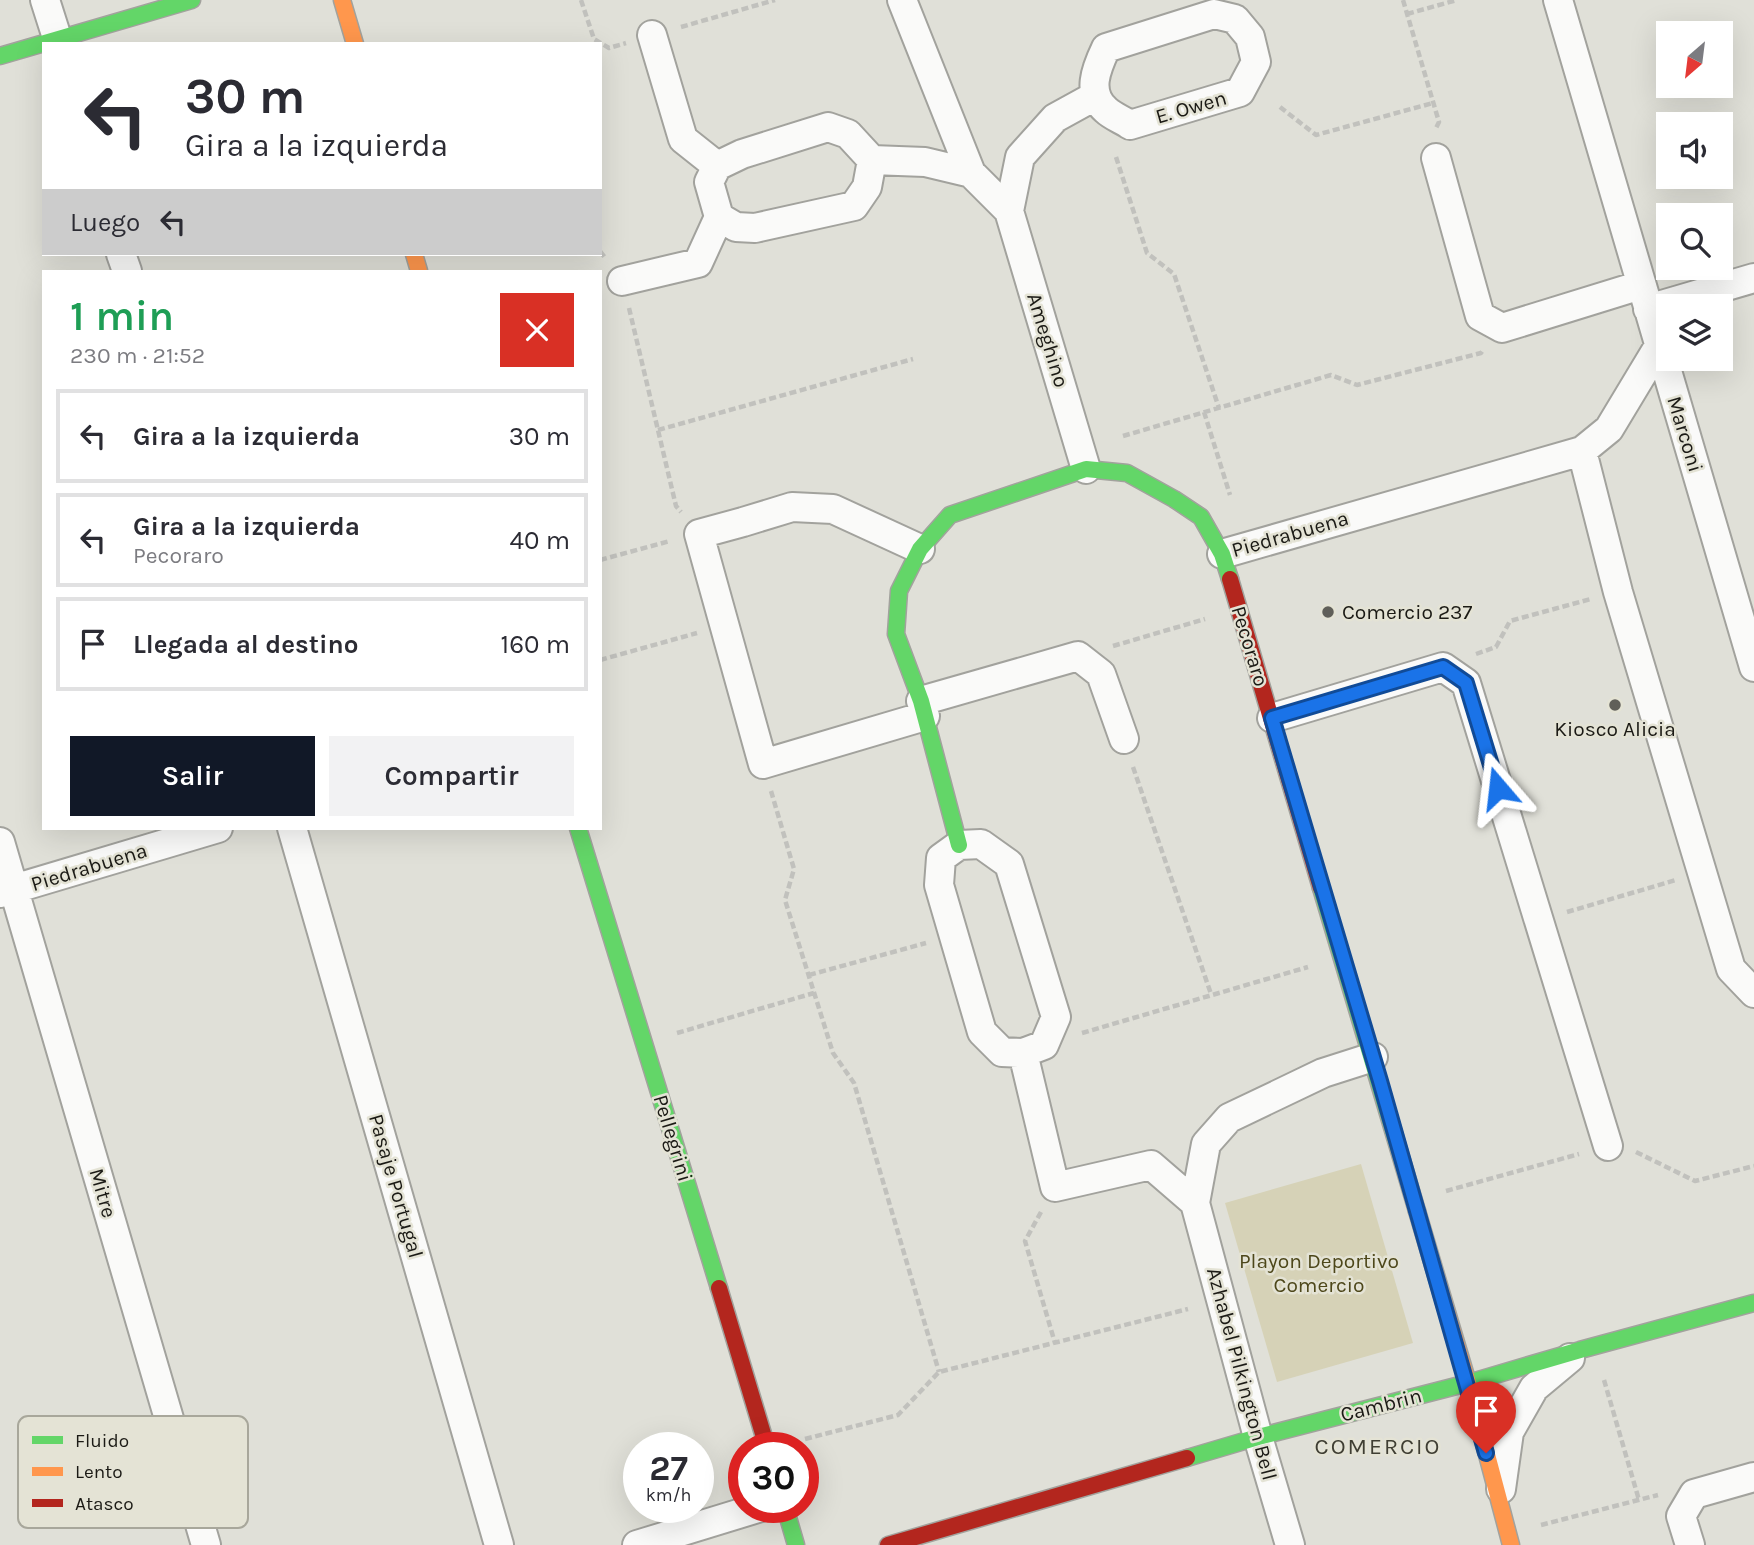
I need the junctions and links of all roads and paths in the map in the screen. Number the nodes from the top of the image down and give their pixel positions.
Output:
1 (45, 0) edge
2 (192, 0) edge
3 (342, 0) edge
4 (902, 0) edge
5 (1403, 0) edge
6 (1457, 0) edge
7 (1558, 0) edge
8 (1181, 12) edge
9 (1407, 15) junction
10 (652, 35) dead end
11 (58, 41) edge
12 (354, 42) edge
13 (42, 45) edge
14 (0, 56) edge
15 (1095, 96) junction
16 (1433, 103) junction
17 (1280, 107) dead end
18 (1116, 157) dead end
19 (1436, 158) joint
20 (872, 160) junction
21 (718, 166) junction
22 (971, 173) junction
23 (1009, 211) junction
24 (719, 216) junction
25 (602, 254) edge
26 (1754, 278) edge
27 (622, 281) junction
28 (1645, 297) junction
29 (1502, 328) junction
30 (1656, 336) edge
31 (1656, 351) edge
32 (913, 359) dead end
33 (1667, 371) edge
34 (1219, 408) junction
35 (1204, 412) junction
36 (658, 430) junction
37 (1112, 439) dead end
38 (1582, 451) junction
39 (1086, 469) junction
40 (1231, 498) dead end
41 (699, 534) junction
42 (920, 549) junction
43 (1222, 554) junction
44 (602, 559) edge
45 (1618, 592) junction
46 (1240, 610) junction
47 (724, 626) junction
48 (1078, 656) junction
49 (1753, 656) edge
50 (602, 659) edge
51 (1443, 667) junction
52 (923, 709) junction
53 (1272, 718) junction
54 (1124, 739) joint
55 (763, 764) junction
56 (211, 830) edge
57 (293, 830) edge
58 (579, 830) edge
59 (0, 842) edge
60 (959, 845) junction
61 (1702, 873) junction
62 (7, 891) edge
63 (1539, 920) junction
64 (954, 936) junction
65 (1343, 957) junction
66 (809, 975) junction
67 (814, 993) junction
68 (1754, 993) edge
69 (1211, 994) junction
70 (677, 1032) dead end
71 (1033, 1049) junction
72 (1373, 1057) junction
73 (1608, 1146) junction
74 (1754, 1166) edge
75 (1055, 1187) junction
76 (1414, 1199) junction
77 (1195, 1203) junction
78 (1754, 1303) edge
79 (1188, 1309) dead end
80 (1055, 1343) junction
81 (1587, 1348) junction
82 (939, 1372) junction
83 (1468, 1383) junction
84 (167, 1416) edge
85 (762, 1432) edge
86 (819, 1435) edge
87 (1258, 1437) junction
88 (1754, 1477) edge
89 (1662, 1494) dead end
90 (1499, 1499) junction
91 (1639, 1500) junction
92 (728, 1517) edge
93 (790, 1523) edge
94 (201, 1528) edge
95 (1509, 1539) edge
96 (206, 1545) edge
97 (499, 1545) edge
98 (637, 1545) edge
99 (796, 1545) edge
100 (888, 1545) edge
101 (1290, 1545) edge
102 (1690, 1545) edge

1 - 11 street
2 - 11 street
3 - 12 street
4 - 22 street
5 - 9 path
6 - 9 path
7 - 28 street, Marconi
8 - 15 street, E. Owen
8 - 15 street, E. Owen
9 - 16 path
10 - 21 street
13 - 14 street
15 - 23 street
16 - 17 path
16 - 19 path
18 - 34 path
19 - 29 street
20 - 21 street
20 - 22 street
20 - 24 street
21 - 24 street
22 - 23 street
23 - 39 street, Ameghino
24 - 27 street
25 - 27 path
26 - 28 street
27 - 36 path
28 - 29 street
28 - 30 street, Marconi
29 - 34 path
31 - 38 street, Piedrabuena
32 - 36 path
33 - 49 street, Marconi
34 - 35 path
35 - 37 path
35 - 40 path
36 - 41 path
38 - 43 street, Piedrabuena
38 - 45 street
39 - 42 street, Piedrabuena
39 - 43 street, Piedrabuena
41 - 42 street
41 - 44 path
41 - 47 street
42 - 52 street, Piedrabuena
43 - 46 street, Pecoraro
45 - 51 path
45 - 61 street
46 - 48 path
46 - 53 street, Pecoraro
47 - 50 path
47 - 55 street
48 - 52 street
48 - 54 street
51 - 53 street
51 - 63 street
52 - 55 street
52 - 60 street
53 - 65 street, Pecoraro
54 - 69 path
55 - 66 path
56 - 62 street, Piedrabuena
57 - 97 street, Pasaje Portugal
58 - 85 street, Pellegrini
59 - 62 street, Mitre
60 - 64 street
60 - 71 street
61 - 63 path
61 - 68 street
62 - 84 street, Mitre
63 - 73 street
64 - 66 path
64 - 71 street
65 - 69 path
65 - 72 street, Pecoraro
66 - 67 path
67 - 70 path
67 - 82 path
69 - 71 path
71 - 75 street
72 - 76 street, Pecoraro
72 - 77 street, Azhabel Pilkington Bell
73 - 74 path
73 - 76 path
75 - 77 street
75 - 80 path
76 - 83 street, Pecoraro
77 - 87 street, Azhabel Pilkington Bell
78 - 81 street, Cambrin
79 - 80 path
80 - 82 path
81 - 83 street, Cambrin
81 - 90 street
81 - 91 path
82 - 86 path
83 - 87 street, Cambrin
83 - 90 street, Pecoraro
87 - 100 street, Cambrin
87 - 101 street, Azhabel Pilkington Bell
88 - 102 street
89 - 91 path
90 - 95 street, Pecoraro
91 - 95 path
92 - 98 street
93 - 99 street
94 - 96 street, Mitre

